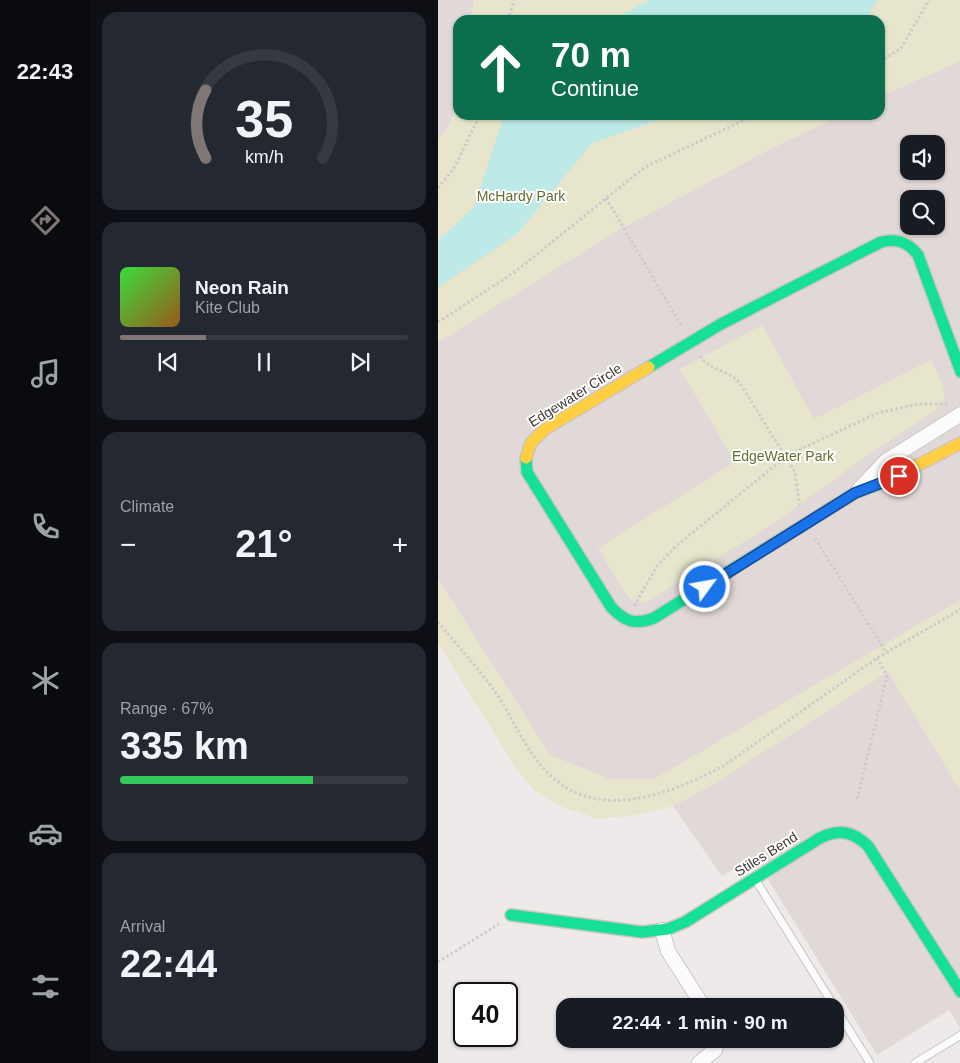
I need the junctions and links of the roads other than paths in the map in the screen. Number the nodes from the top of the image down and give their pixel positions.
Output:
1 (960, 372) edge
2 (957, 409) edge
3 (960, 444) edge
4 (855, 493) junction
5 (755, 879) junction
6 (512, 915) road end
7 (662, 930) junction
8 (960, 992) edge
9 (698, 998) edge
10 (829, 998) edge
11 (844, 1022) edge
12 (960, 1035) edge
13 (716, 1048) edge
14 (699, 1063) edge
15 (870, 1063) edge
16 (915, 1063) edge

1 - 4 street, Edgewater Circle
2 - 4 street
3 - 4 street
5 - 7 street, Stiles Bend
5 - 8 street, Stiles Bend
5 - 10 lane
6 - 7 street, Stiles Bend
7 - 9 street
11 - 15 lane
12 - 16 lane
13 - 14 street

